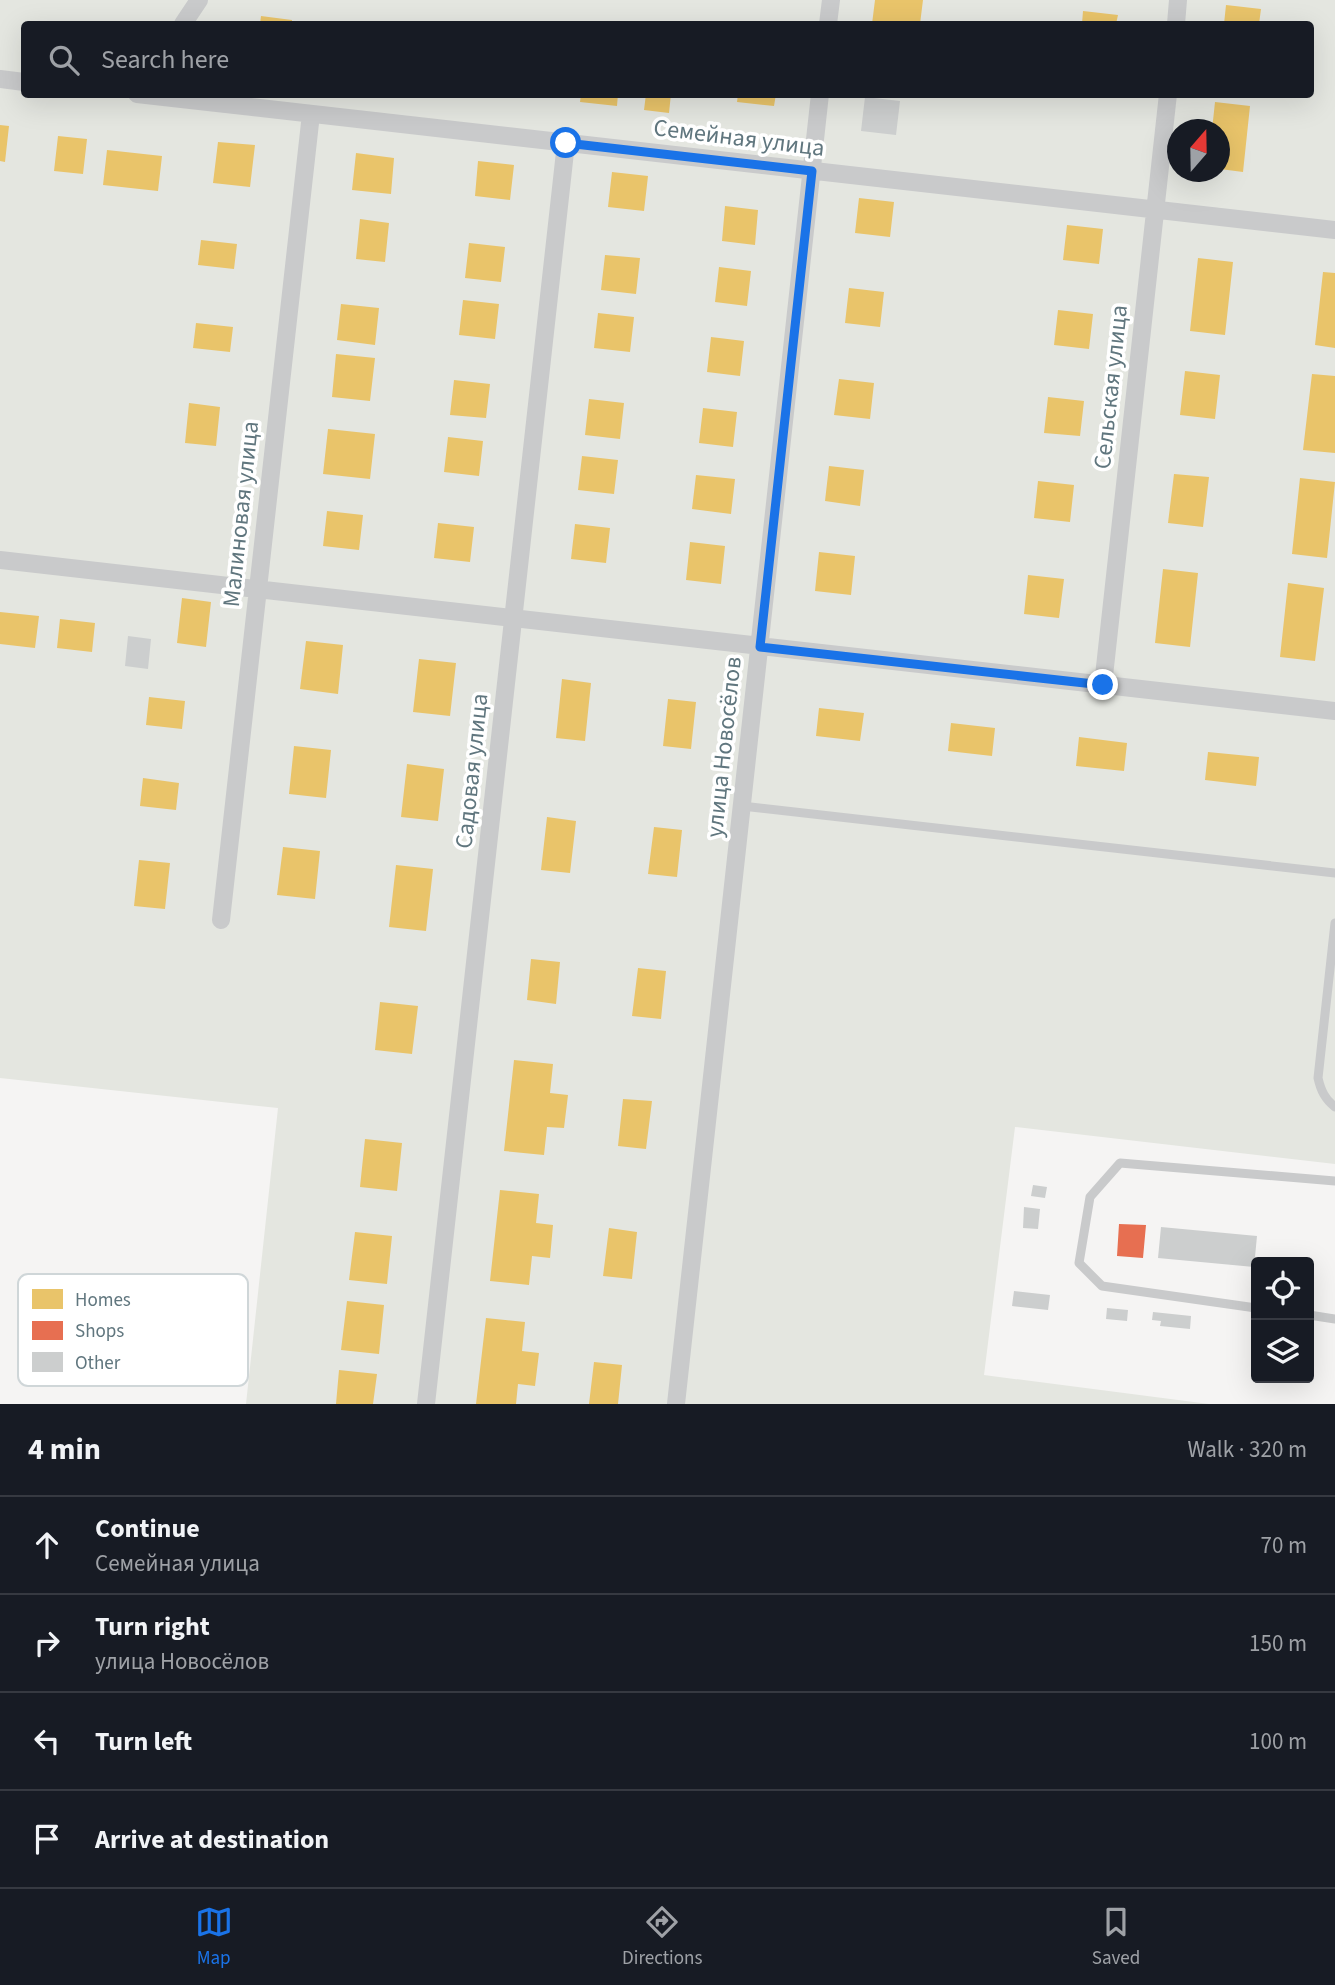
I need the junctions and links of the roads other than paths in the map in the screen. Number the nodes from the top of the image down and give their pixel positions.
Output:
1 (199, 0) edge
2 (831, 0) edge
3 (1178, 0) edge
4 (185, 21) edge
5 (828, 21) edge
6 (1176, 21) edge
7 (0, 79) edge
8 (21, 82) edge
9 (165, 98) edge
10 (820, 98) edge
11 (1168, 98) edge
12 (311, 114) junction
13 (566, 143) junction
14 (812, 171) junction
15 (1155, 210) junction
16 (1335, 230) edge
17 (0, 560) edge
18 (258, 590) junction
19 (513, 619) junction
20 (760, 647) junction
21 (1103, 685) junction
22 (1335, 711) edge
23 (742, 806) junction
24 (1335, 873) edge
25 (221, 920) dead end
26 (1335, 923) edge
27 (1335, 1107) edge
28 (1335, 1181) edge
29 (1251, 1307) edge
30 (1314, 1316) edge
31 (1335, 1319) edge
32 (426, 1404) edge
33 (676, 1404) edge

1 - 4 street
2 - 5 street
3 - 6 street
7 - 8 street
9 - 12 street, Семейная улица
10 - 14 street, улица Новосёлов
11 - 15 street, Сельская улица
12 - 13 street, Семейная улица
12 - 18 street, Малиновая улица
13 - 14 street, Семейная улица
13 - 19 street, Садовая улица
14 - 15 street, Семейная улица
14 - 20 street, улица Новосёлов
15 - 16 street, Семейная улица
15 - 21 street, Сельская улица
17 - 18 street
18 - 19 street
18 - 25 street, Малиновая улица
19 - 20 street
19 - 32 street, Садовая улица
20 - 21 street
20 - 23 street, улица Новосёлов
21 - 22 street
23 - 24 lane
23 - 33 street, улица Новосёлов
26 - 27 lane
28 - 29 lane
30 - 31 lane

